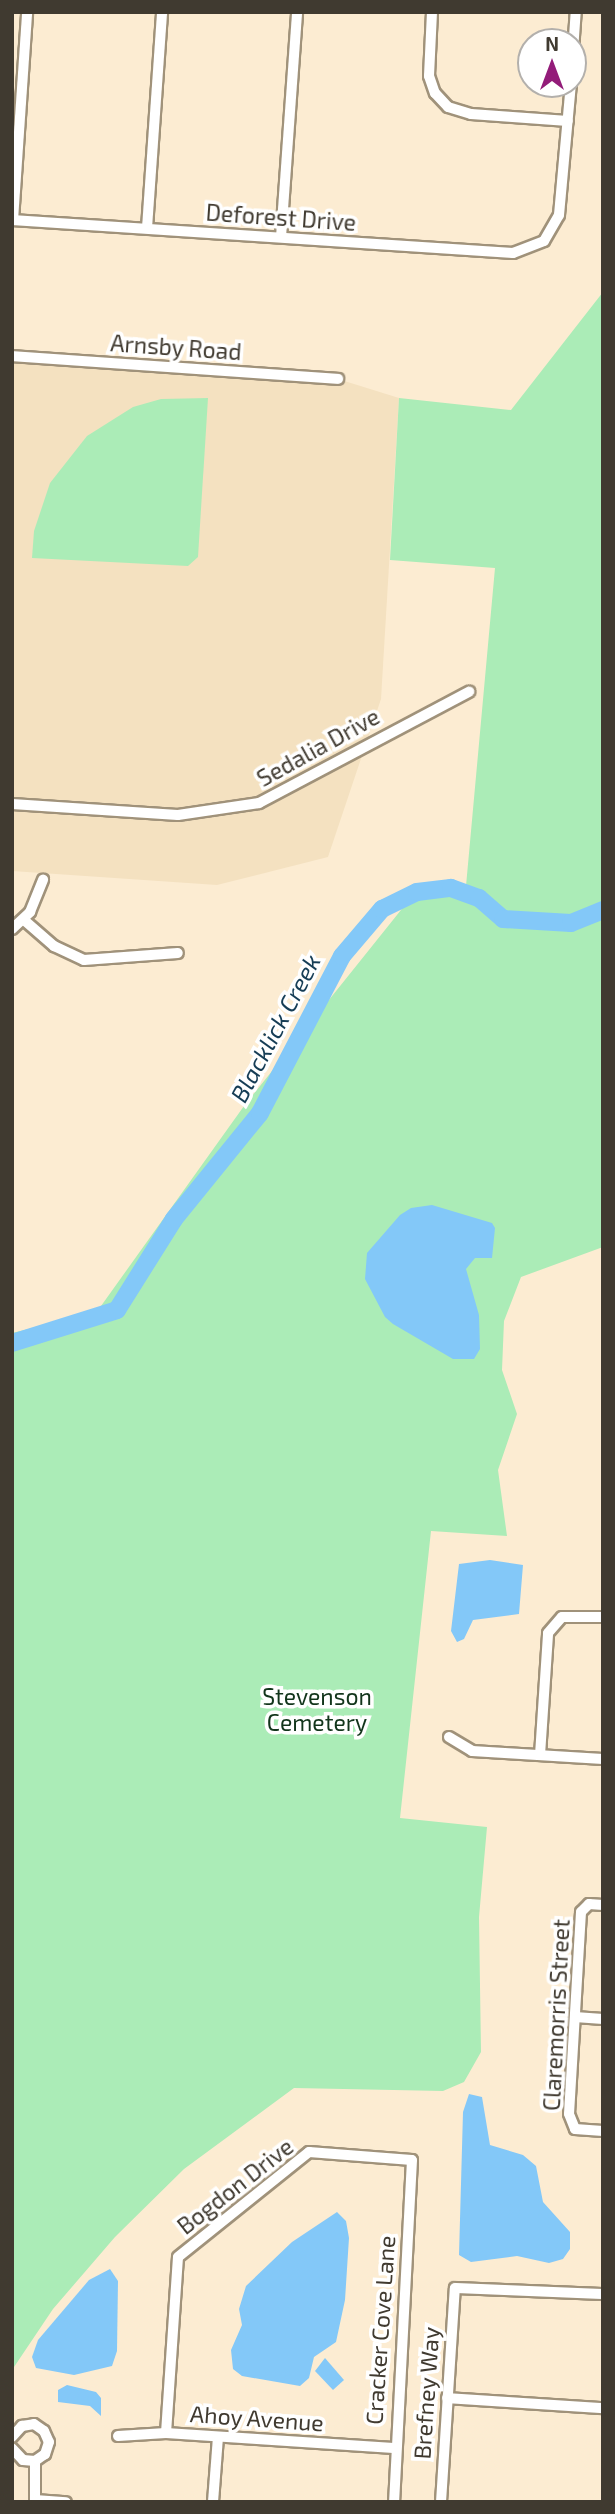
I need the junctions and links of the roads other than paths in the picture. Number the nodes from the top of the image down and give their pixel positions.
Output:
1 (27, 12) edge
2 (162, 12) edge
3 (297, 12) edge
4 (432, 12) edge
5 (17, 82) edge
6 (570, 98) edge
7 (568, 121) junction
8 (13, 220) edge
9 (147, 228) junction
10 (281, 237) junction
11 (12, 356) edge
12 (338, 379) dead end
13 (469, 692) dead end
14 (12, 804) edge
15 (43, 878) dead end
16 (24, 920) junction
17 (12, 929) edge
18 (178, 953) dead end
19 (603, 1617) edge
20 (449, 1737) dead end
21 (540, 1755) junction
22 (603, 1759) edge
23 (603, 1905) edge
24 (575, 2017) junction
25 (603, 2019) edge
26 (603, 2131) edge
27 (412, 2160) joint
28 (603, 2294) edge
29 (447, 2398) junction
30 (603, 2408) edge
31 (166, 2433) junction
32 (118, 2436) dead end
33 (12, 2437) edge
34 (218, 2437) junction
35 (12, 2448) edge
36 (394, 2448) junction
37 (35, 2461) junction
38 (35, 2501) edge
39 (66, 2502) edge
40 (213, 2502) edge
41 (394, 2502) edge
42 (441, 2502) edge

1 - 5 street
2 - 9 street
3 - 10 street
4 - 7 street
5 - 8 street
6 - 7 street
7 - 10 street, Deforest Drive
8 - 9 street, Deforest Drive
9 - 10 street, Deforest Drive
11 - 12 street, Arnsby Road
13 - 14 street, Sedalia Drive
15 - 16 street
16 - 17 street
16 - 18 street
19 - 21 street
20 - 21 street
21 - 22 street
23 - 24 street, Claremorris Street
24 - 25 street
24 - 26 street, Claremorris Street
27 - 31 street, Bogdon Drive
27 - 36 street, Cracker Cove Lane
28 - 29 street, Brefney Way
29 - 30 street
29 - 42 street, Brefney Way
31 - 32 street, Ahoy Avenue
31 - 34 street, Ahoy Avenue
33 - 37 street
34 - 36 street, Ahoy Avenue
34 - 40 street
35 - 37 street
36 - 41 street, Cracker Cove Lane
37 - 38 street
38 - 39 street

